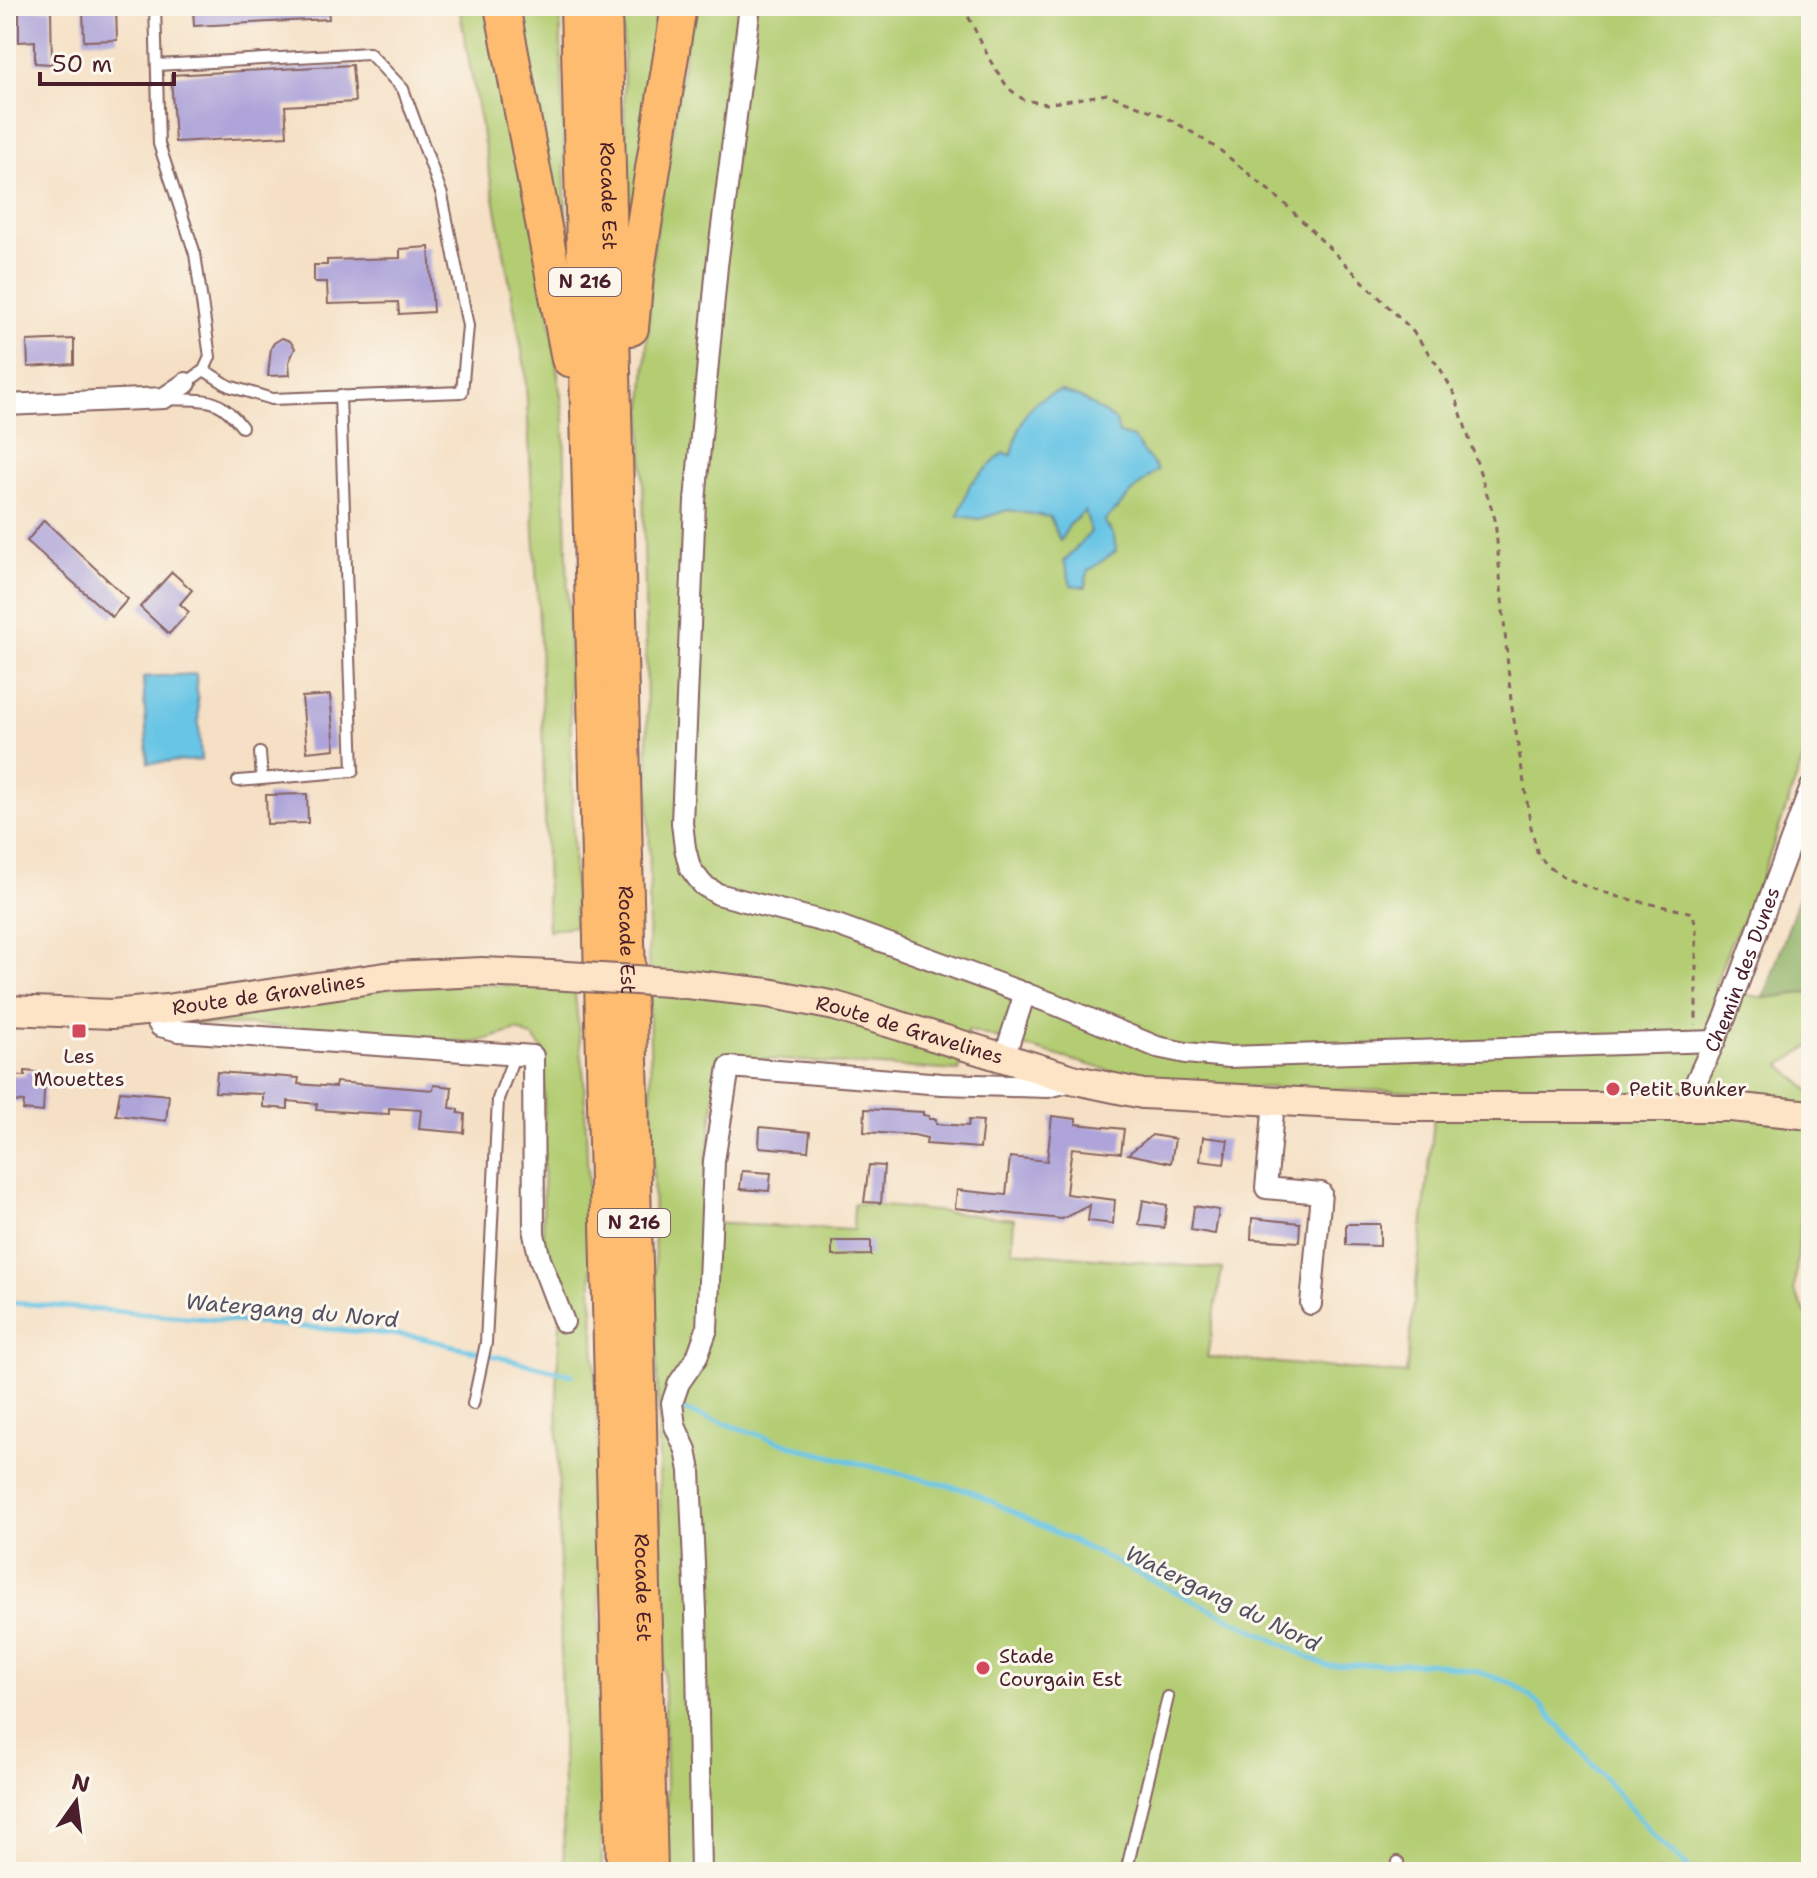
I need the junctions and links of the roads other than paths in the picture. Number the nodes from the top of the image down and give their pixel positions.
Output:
1 (155, 6) edge
2 (502, 6) edge
3 (578, 6) edge
4 (604, 6) edge
5 (679, 6) edge
6 (750, 6) edge
7 (157, 65) junction
8 (204, 370) junction
9 (186, 383) joint
10 (340, 395) junction
11 (164, 398) junction
12 (6, 405) edge
13 (615, 415) junction
14 (242, 427) dead end
15 (592, 557) junction
16 (260, 753) dead end
17 (262, 779) junction
18 (238, 781) dead end
19 (1811, 787) edge
20 (1025, 993) junction
21 (6, 1010) edge
22 (151, 1011) junction
23 (1705, 1041) junction
24 (515, 1054) junction
25 (1004, 1058) junction
26 (1076, 1080) junction
27 (1274, 1102) junction
28 (1685, 1106) junction
29 (1811, 1115) edge
30 (1311, 1304) dead end
31 (564, 1322) dead end
32 (473, 1404) dead end
33 (1168, 1697) dead end
34 (624, 1872) edge
35 (650, 1872) edge
36 (701, 1872) edge
37 (1126, 1872) edge

1 - 7 lane
2 - 15 highway
3 - 15 highway, Rocade Est / N 216
4 - 13 highway, Rocade Est / N 216
5 - 13 highway
6 - 20 street
7 - 8 lane
7 - 10 lane
8 - 9 lane
8 - 10 lane
9 - 11 street
10 - 17 lane
11 - 12 street
11 - 14 lane
13 - 35 highway, Rocade Est / N 216
15 - 34 highway, Rocade Est / N 216
16 - 17 lane
17 - 18 lane
19 - 23 street, Chemin des Dunes
20 - 23 street
20 - 25 street
21 - 22 main road, Route de Gravelines
22 - 24 street
22 - 25 main road, Route de Gravelines, bridge
23 - 28 street, Chemin des Dunes
24 - 31 street
24 - 32 lane
25 - 26 main road, Route de Gravelines
26 - 27 main road, Route de Gravelines
26 - 36 street
27 - 28 main road, Route de Gravelines
27 - 30 street
28 - 29 main road, Route de Gravelines
33 - 37 lane

